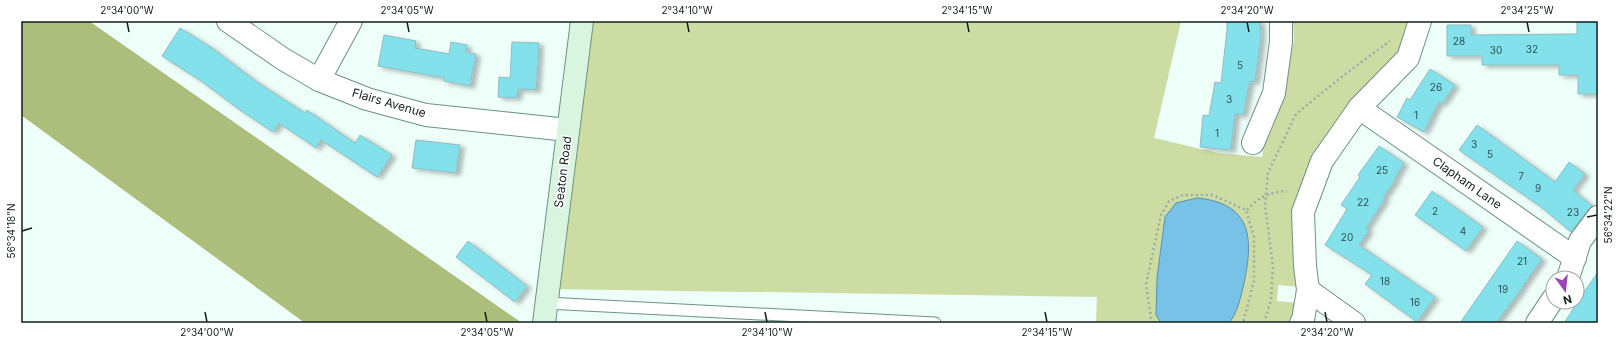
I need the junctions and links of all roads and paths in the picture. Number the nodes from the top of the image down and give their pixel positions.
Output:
1 (228, 21) edge
2 (351, 21) edge
3 (582, 21) edge
4 (1281, 21) edge
5 (1420, 21) edge
6 (319, 80) junction
7 (1360, 108) junction
8 (568, 130) junction
9 (1253, 143) dead end
10 (1309, 194) junction
11 (1246, 210) junction
12 (1598, 218) edge
13 (1571, 268) edge
14 (1308, 290) junction
15 (1546, 310) edge
16 (545, 313) edge
17 (935, 323) edge
18 (1154, 323) edge
19 (1243, 323) edge
20 (1302, 323) edge
21 (1354, 323) edge
22 (1537, 323) edge

1 - 6 street, Flairs Avenue
2 - 6 street
3 - 8 street, Seaton Road
4 - 9 street
5 - 7 street
6 - 8 street, Flairs Avenue
7 - 10 street
7 - 13 street, Clapham Lane
8 - 16 street, Seaton Road
10 - 11 path
10 - 14 street
11 - 18 path
11 - 19 path
12 - 13 street
14 - 20 street
14 - 21 street
15 - 22 street
16 - 17 lane

